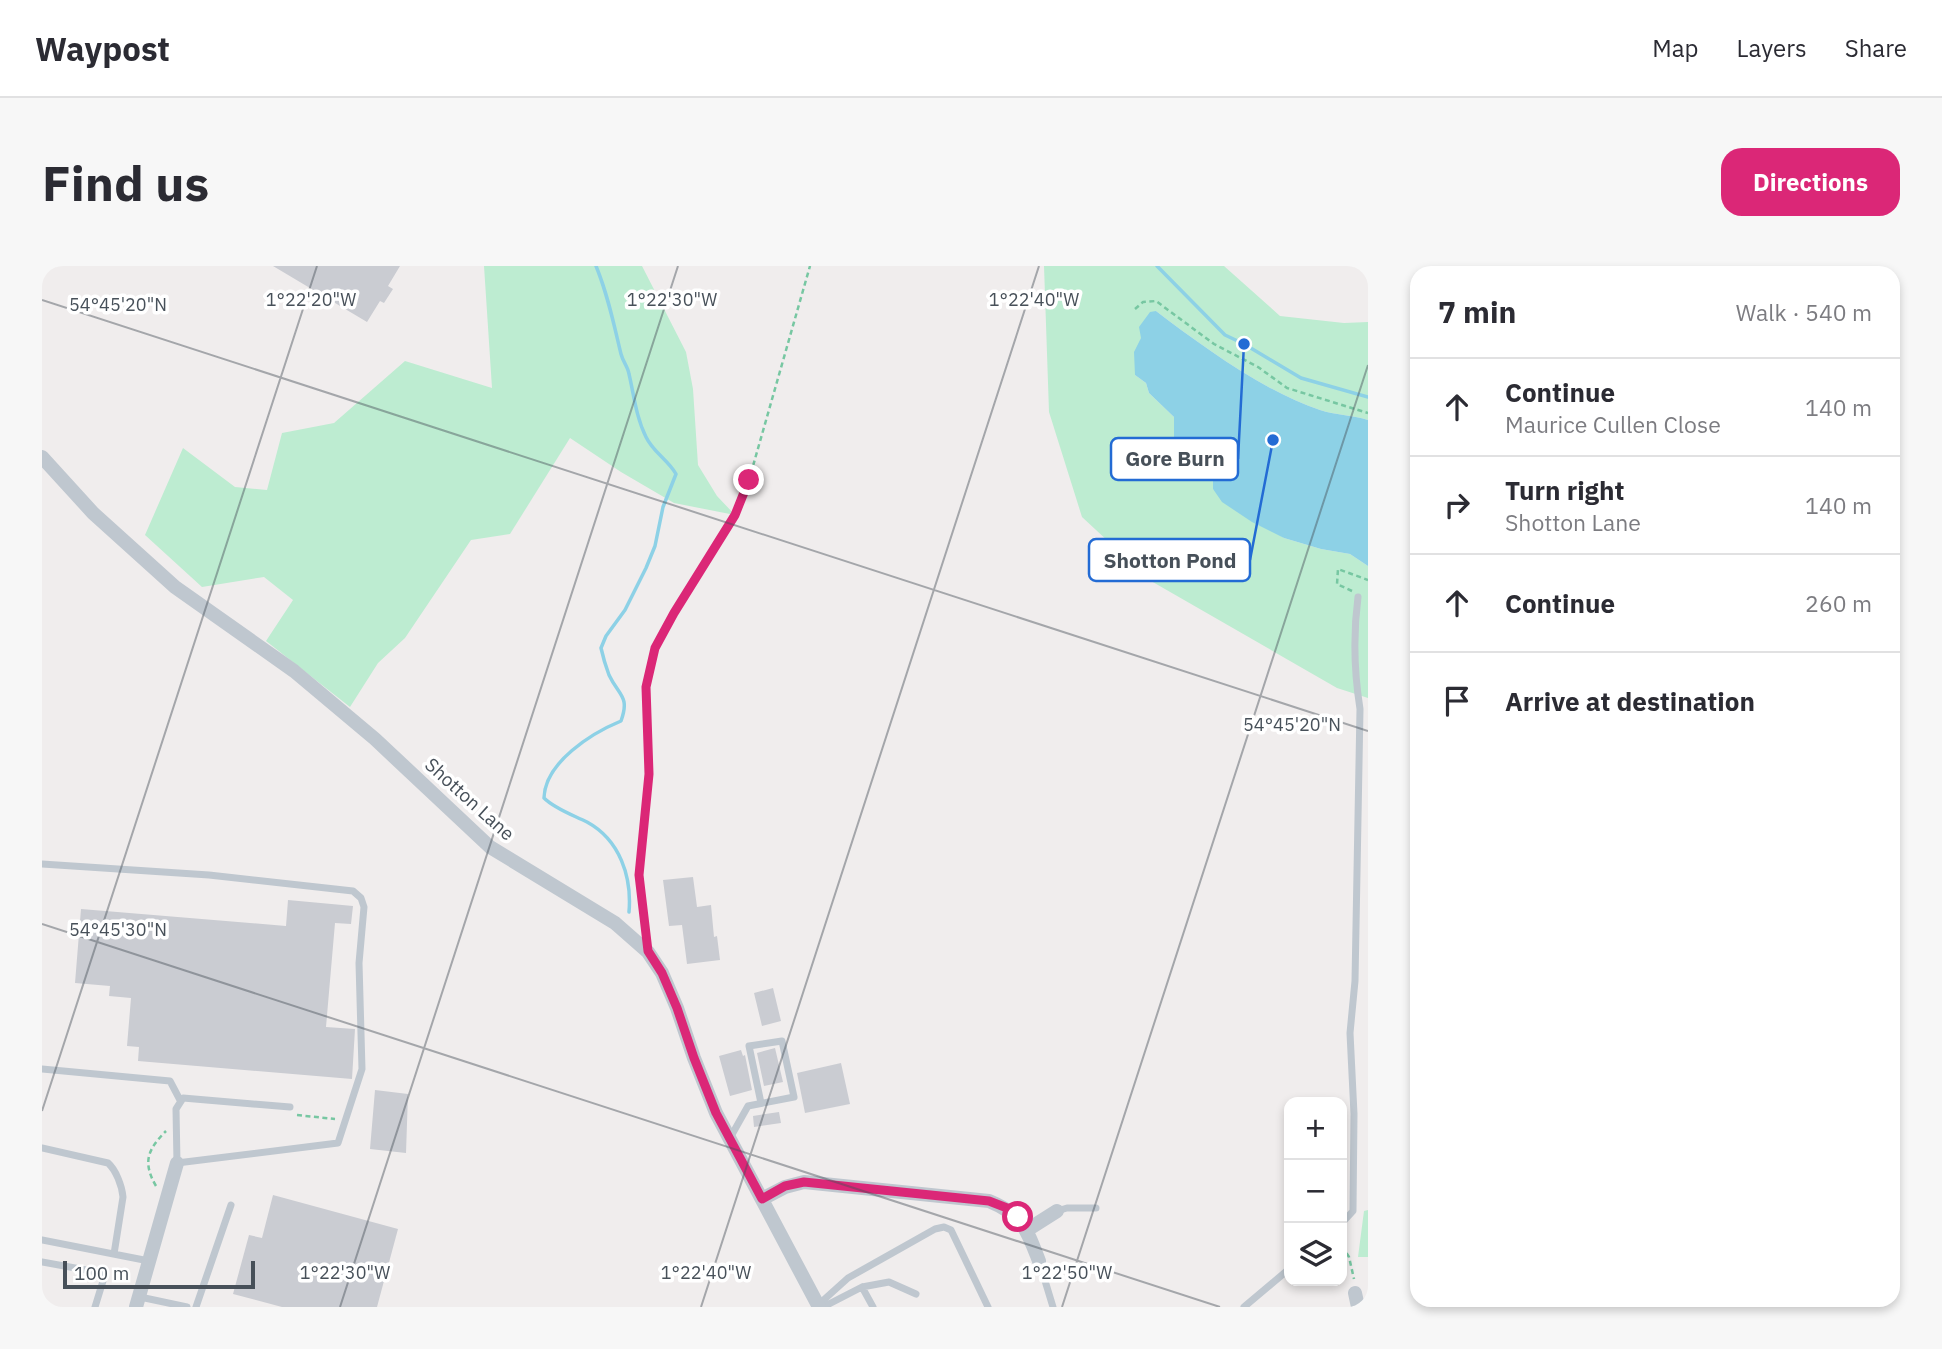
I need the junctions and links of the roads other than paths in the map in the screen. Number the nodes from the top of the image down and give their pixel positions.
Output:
1 (42, 457) edge
2 (1358, 597) road end
3 (42, 864) edge
4 (42, 1069) edge
5 (180, 1100) junction
6 (761, 1103) junction
7 (290, 1107) dead end
8 (730, 1139) junction
9 (42, 1148) edge
10 (177, 1163) junction
11 (762, 1199) junction
12 (232, 1205) dead end
13 (1096, 1208) dead end
14 (1057, 1211) joint
15 (1347, 1218) edge
16 (1027, 1230) junction
17 (42, 1240) edge
18 (114, 1254) junction
19 (149, 1261) junction
20 (1040, 1261) joint
21 (42, 1262) edge
22 (1284, 1273) edge
23 (862, 1287) junction
24 (916, 1294) dead end
25 (138, 1302) edge
26 (820, 1306) edge
27 (95, 1307) edge
28 (187, 1307) edge
29 (196, 1307) edge
30 (873, 1307) edge
31 (988, 1307) edge
32 (1053, 1307) edge
33 (1244, 1307) edge

1 - 8 street, Shotton Lane
2 - 15 lane
3 - 10 lane
4 - 5 lane
5 - 7 lane
5 - 10 lane
6 - 6 lane
6 - 8 lane
8 - 11 street, Shotton Lane
9 - 18 lane
10 - 19 street
11 - 16 street
11 - 26 street, Shotton Lane
12 - 29 lane
13 - 14 lane
14 - 16 street
16 - 20 street
17 - 18 lane
18 - 19 lane
19 - 25 street
20 - 32 lane
21 - 27 lane
22 - 33 lane
23 - 24 lane
23 - 26 lane
23 - 30 lane
25 - 28 lane
26 - 31 lane

